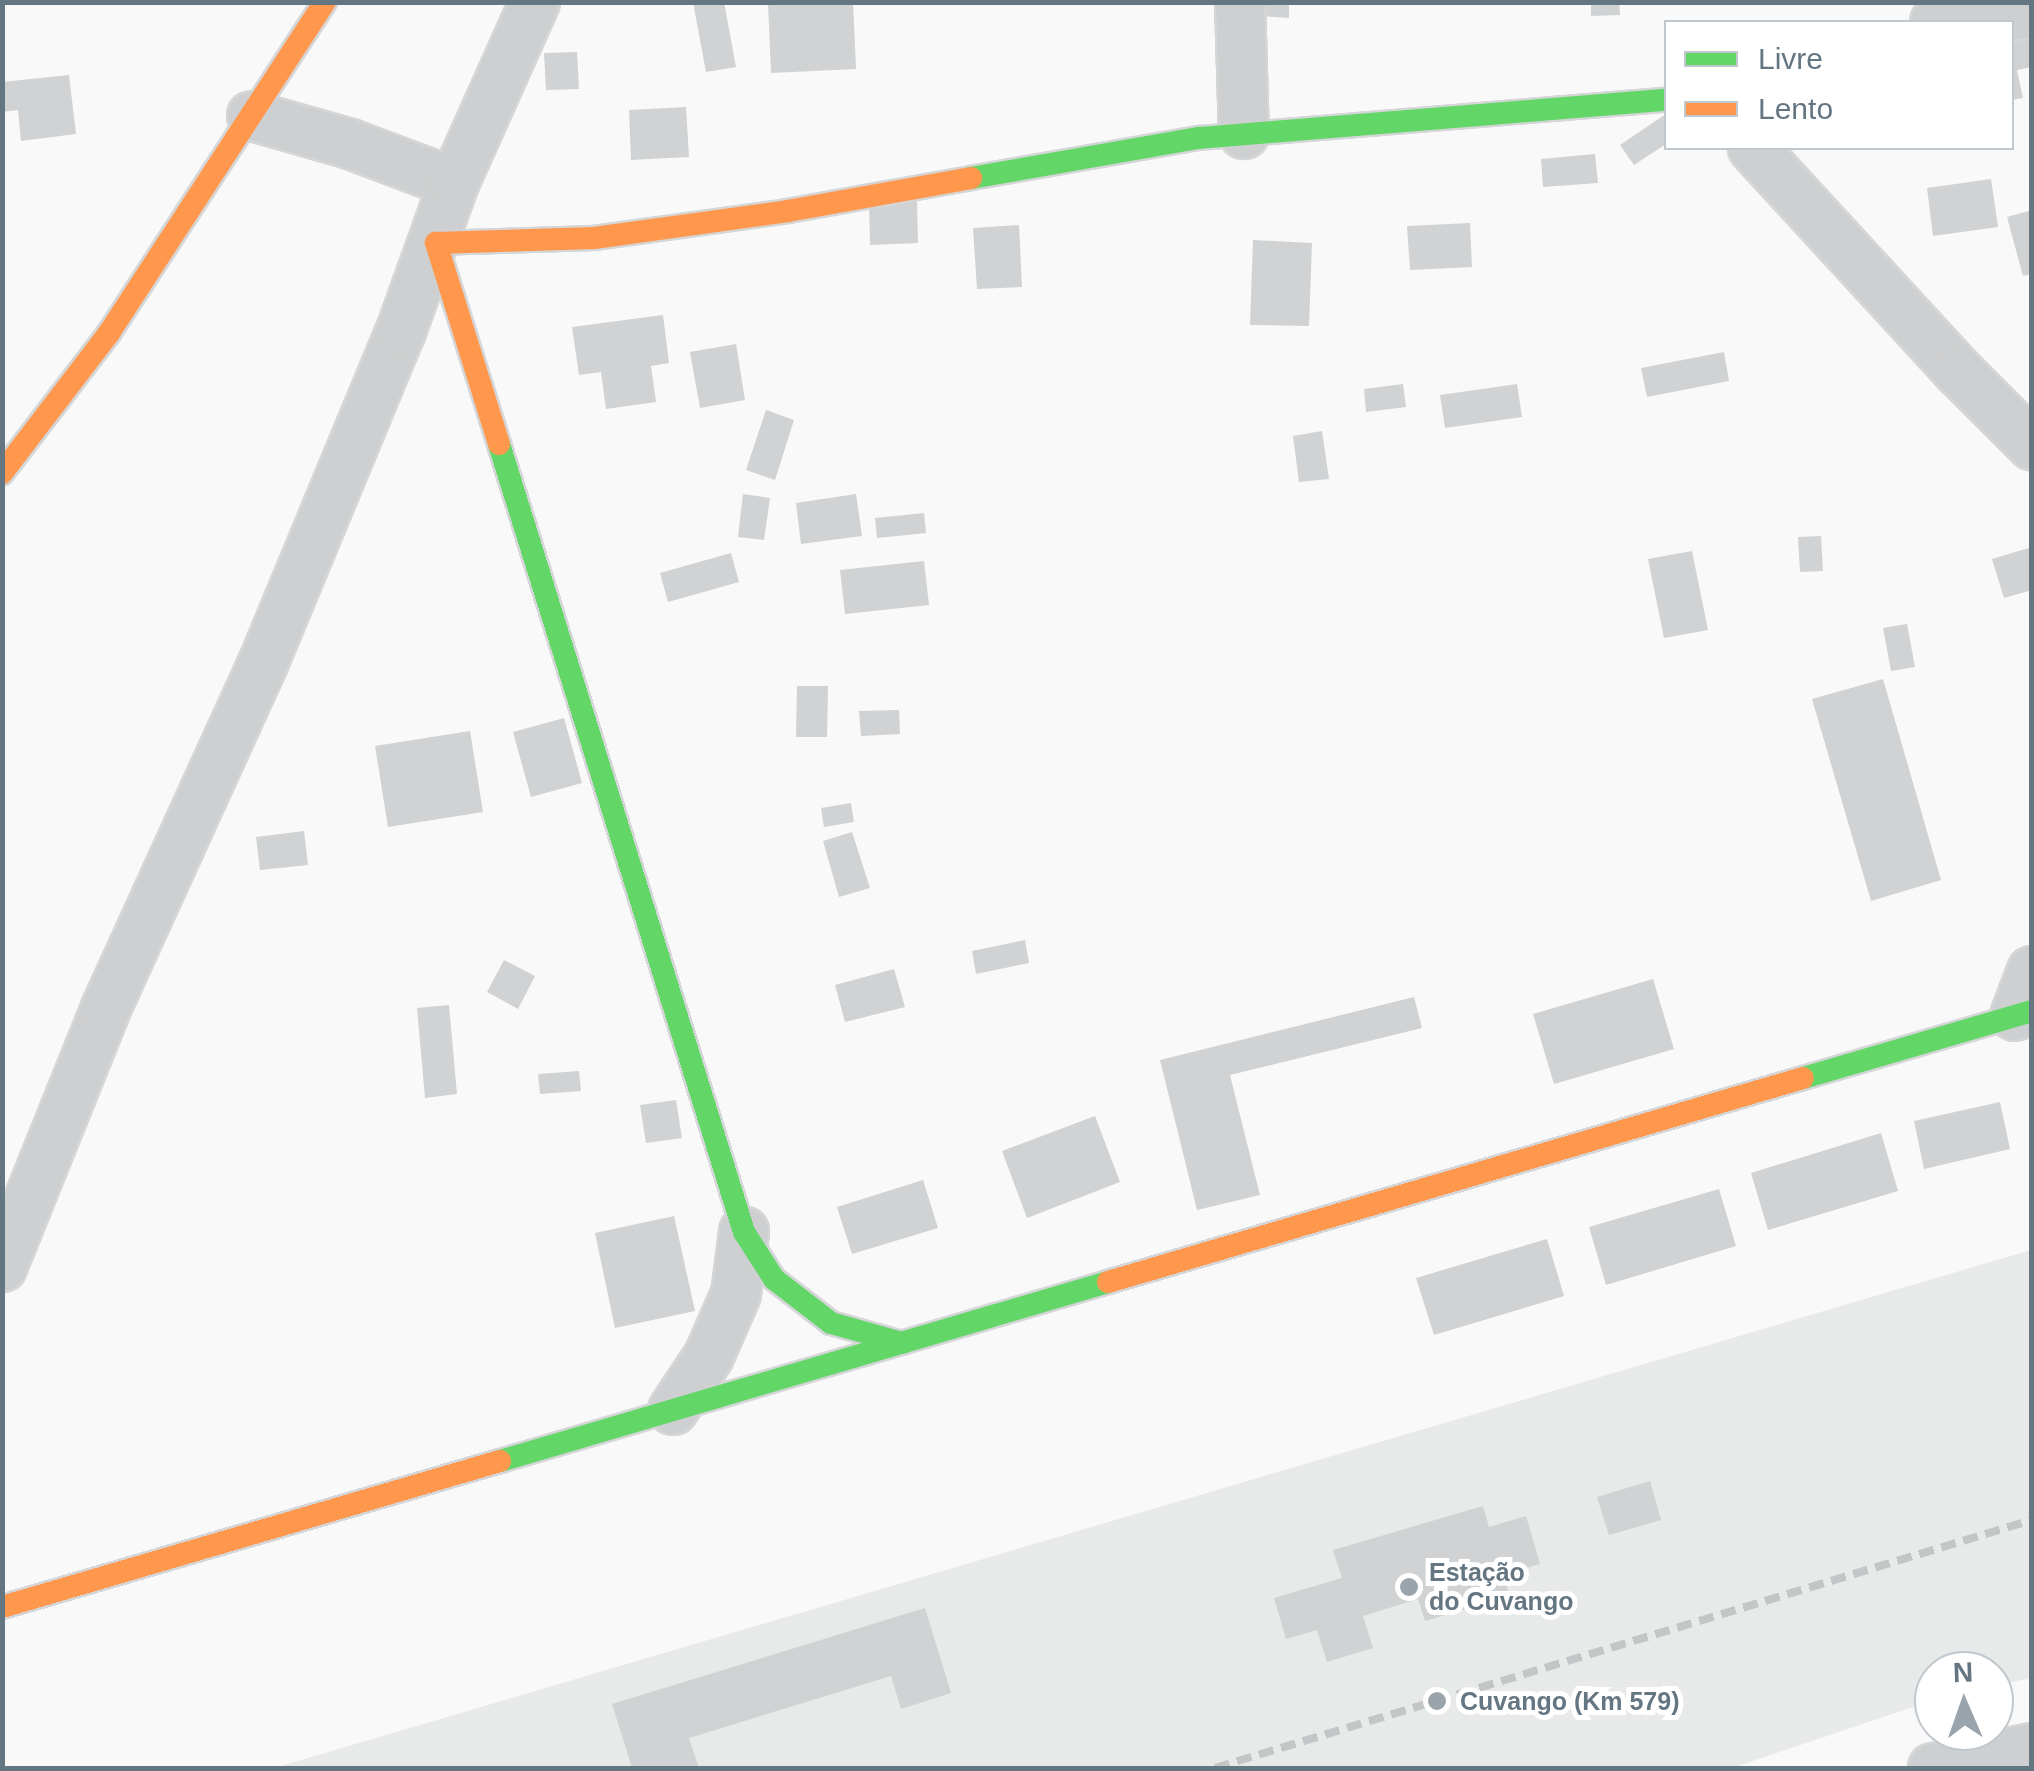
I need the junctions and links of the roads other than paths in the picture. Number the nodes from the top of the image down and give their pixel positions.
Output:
1 (324, 2) edge
2 (535, 2) edge
3 (1240, 2) edge
4 (2032, 14) edge
5 (1942, 20) edge
6 (1664, 100) edge
7 (252, 116) junction
8 (1244, 134) junction
9 (1756, 150) edge
10 (454, 183) junction
11 (436, 242) junction
12 (2032, 445) edge
13 (2, 473) edge
14 (2032, 971) edge
15 (2023, 1013) edge
16 (744, 1232) junction
17 (2, 1268) edge
18 (902, 1343) junction
19 (673, 1410) junction
20 (2, 1606) edge
21 (2032, 1748) edge
22 (1933, 1768) edge

1 - 7 street
2 - 10 street
3 - 8 street
4 - 5 street
6 - 8 street
7 - 10 street
7 - 13 street
8 - 11 street
9 - 12 street
10 - 11 street
11 - 16 street
11 - 17 street
14 - 15 street
15 - 18 street
16 - 18 street
16 - 19 street
18 - 19 street
19 - 20 street
21 - 22 street

